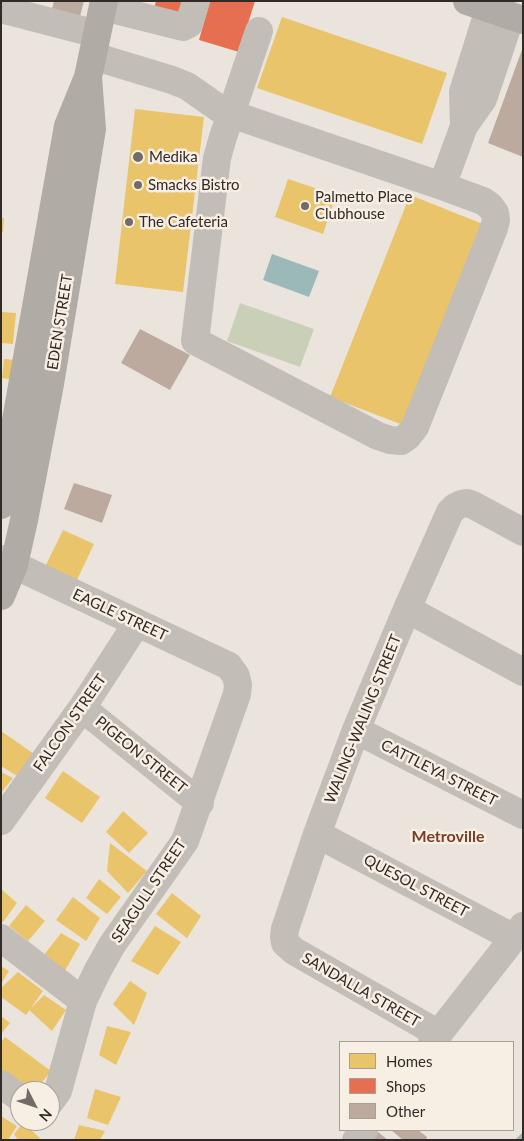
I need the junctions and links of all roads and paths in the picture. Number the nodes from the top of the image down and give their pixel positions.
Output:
1 (196, 1) edge
2 (104, 4) edge
3 (1, 9) edge
4 (497, 11) edge
5 (259, 31) dead end
6 (93, 56) junction
7 (232, 114) junction
8 (442, 186) junction
9 (1, 505) edge
10 (13, 517) edge
11 (523, 532) edge
12 (8, 562) edge
13 (1, 596) edge
14 (407, 609) junction
15 (137, 623) junction
16 (523, 672) edge
17 (236, 676) joint
18 (82, 708) junction
19 (356, 730) junction
20 (200, 803) junction
21 (523, 815) edge
22 (1, 821) edge
23 (317, 834) junction
24 (518, 932) edge
25 (1, 938) edge
26 (285, 943) joint
27 (84, 1001) junction
28 (436, 1038) edge
29 (60, 1084) edge

1 - 2 street
2 - 6 main road, EDEN STREET
3 - 6 street
4 - 8 street
5 - 7 street
6 - 7 street
6 - 9 main road, EDEN STREET
6 - 10 main road, EDEN STREET
7 - 8 street
7 - 8 street
10 - 12 main road, EDEN STREET
11 - 14 street, WALING-WALING STREET
12 - 13 main road, EDEN STREET
12 - 15 street, EAGLE STREET
14 - 16 street
14 - 19 street, WALING-WALING STREET
15 - 17 street, EAGLE STREET
15 - 18 street, FALCON STREET
17 - 20 street, SEAGULL STREET
18 - 20 street, PIGEON STREET
18 - 22 street, FALCON STREET
19 - 21 street, CATTLEYA STREET
19 - 23 street, WALING-WALING STREET
20 - 27 street, SEAGULL STREET
23 - 24 street, QUESOL STREET
23 - 26 street, WALING-WALING STREET
24 - 28 street
25 - 27 street
26 - 28 street, SANDALLA STREET
27 - 29 street, SEAGULL STREET

